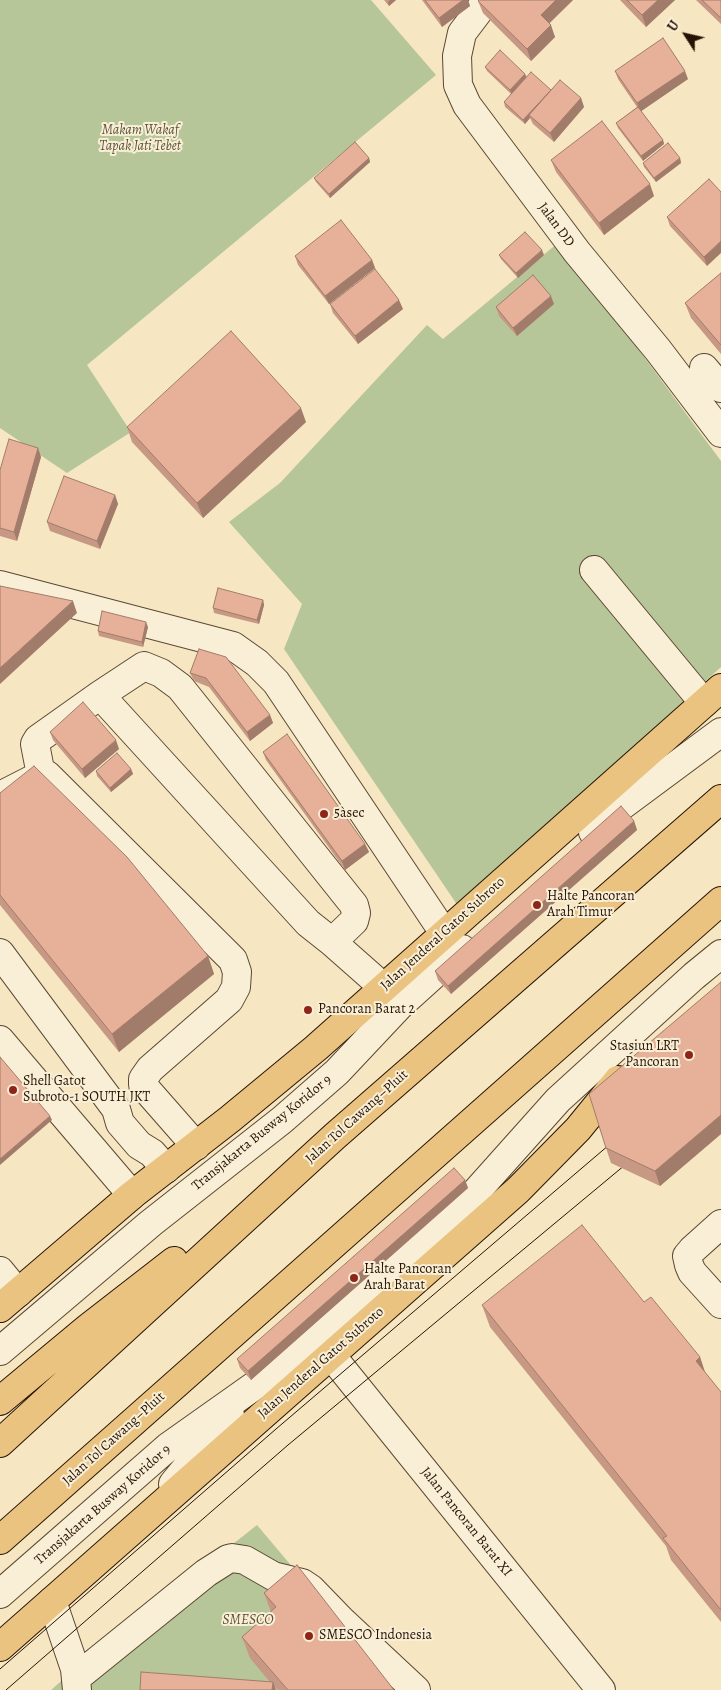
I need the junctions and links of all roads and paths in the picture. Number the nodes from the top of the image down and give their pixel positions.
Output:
1 (487, 0) edge
2 (721, 433) edge
3 (594, 570) dead end
4 (0, 584) edge
5 (100, 695) junction
6 (712, 695) edge
7 (721, 732) edge
8 (40, 775) junction
9 (0, 796) edge
10 (721, 799) edge
11 (721, 900) edge
12 (444, 933) junction
13 (332, 942) junction
14 (0, 953) edge
15 (721, 954) edge
16 (383, 987) junction
17 (677, 1024) edge
18 (0, 1040) edge
19 (335, 1136) junction
20 (196, 1146) junction
21 (159, 1161) junction
22 (132, 1196) junction
23 (721, 1224) edge
24 (0, 1271) edge
25 (9, 1301) edge
26 (721, 1304) edge
27 (0, 1351) edge
28 (330, 1354) junction
29 (257, 1384) junction
30 (0, 1401) edge
31 (0, 1443) edge
32 (150, 1515) junction
33 (0, 1540) edge
34 (0, 1594) edge
35 (52, 1601) junction
36 (0, 1647) edge
37 (77, 1684) edge
38 (416, 1690) edge
39 (602, 1690) edge

1 - 2 street, Jalan DD
3 - 6 street
4 - 12 street
5 - 8 street
5 - 13 street
5 - 13 street
6 - 12 highway, Jalan Jenderal Gatot Subroto
7 - 27 street, Transjakarta Busway Koridor 9
8 - 9 street
8 - 20 street
10 - 19 highway, Jalan Tol Cawang–Pluit
11 - 33 highway, Jalan Tol Cawang–Pluit
12 - 16 highway, Jalan Jenderal Gatot Subroto
13 - 16 street
14 - 21 street
15 - 29 street, Transjakarta Busway Koridor 9
16 - 20 highway, Jalan Jenderal Gatot Subroto
17 - 28 highway, Jalan Jenderal Gatot Subroto
18 - 22 street
19 - 30 highway
19 - 31 highway, Jalan Tol Cawang–Pluit
20 - 21 highway, Jalan Jenderal Gatot Subroto
21 - 22 highway, Jalan Jenderal Gatot Subroto
22 - 25 highway, Jalan Jenderal Gatot Subroto
23 - 26 street
24 - 25 street
28 - 32 highway, Jalan Jenderal Gatot Subroto
28 - 39 street, Jalan Pancoran Barat XI
29 - 32 street, Transjakarta Busway Koridor 9
29 - 34 street, Transjakarta Busway Koridor 9
32 - 35 highway, Jalan Jenderal Gatot Subroto
35 - 36 highway, Jalan Jenderal Gatot Subroto
35 - 37 street
37 - 38 street

